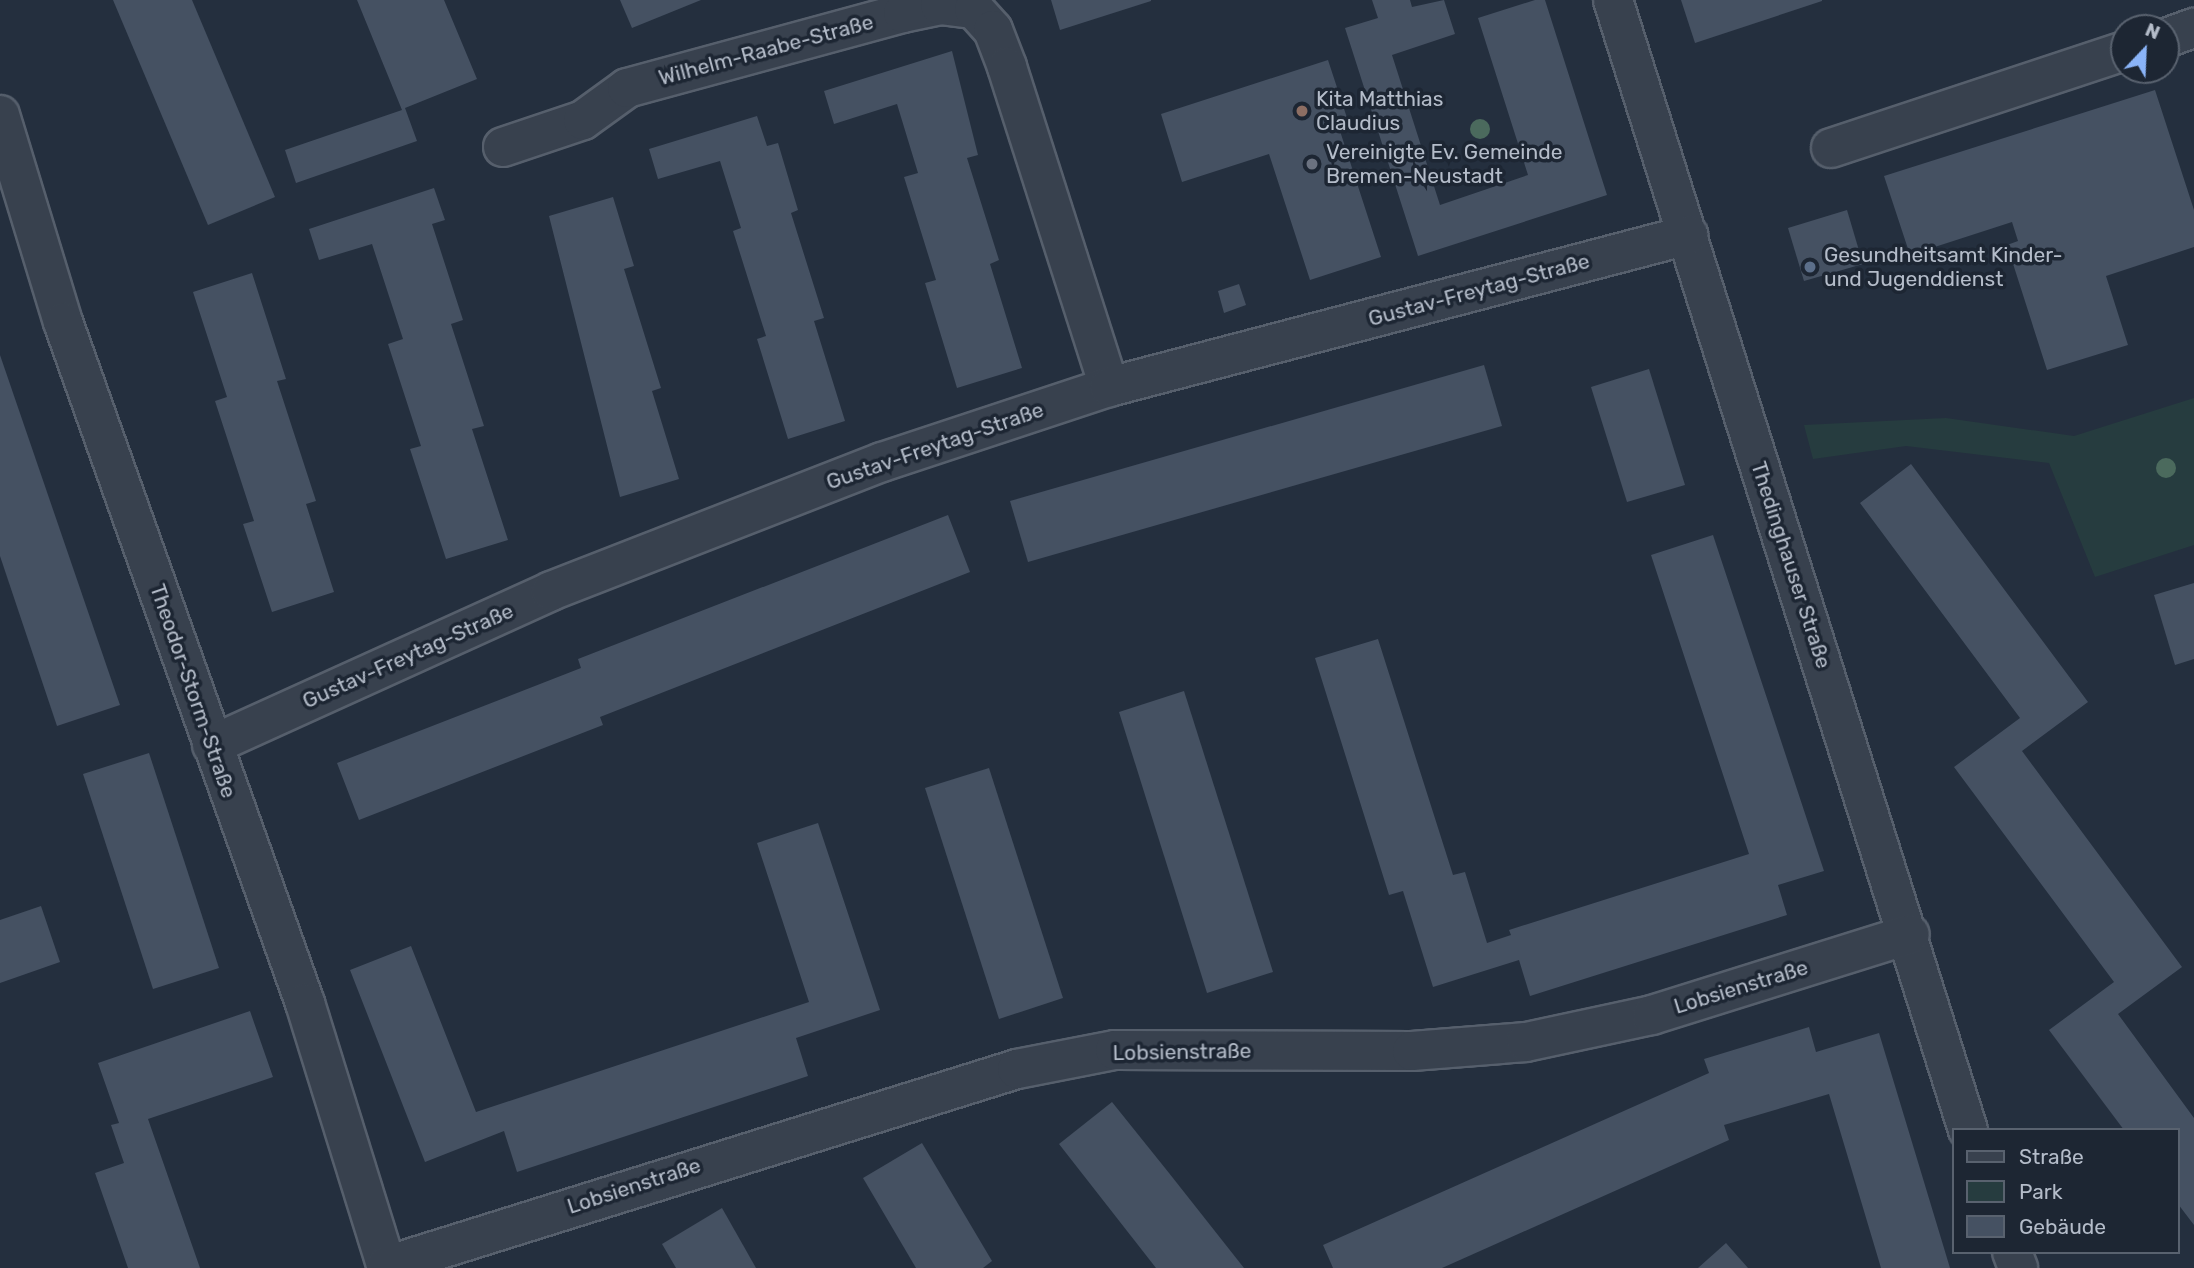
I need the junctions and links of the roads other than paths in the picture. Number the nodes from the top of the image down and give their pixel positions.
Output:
1 (1613, 0) edge
2 (2110, 56) edge
3 (0, 115) edge
4 (503, 147) dead end
5 (1830, 148) dead end
6 (1688, 235) junction
7 (1109, 387) junction
8 (212, 745) junction
9 (1910, 934) junction
10 (1967, 1128) edge
11 (386, 1267) edge

1 - 6 street, Thedinghauser Straße
2 - 5 street
3 - 8 street, Theodor-Storm-Straße
4 - 7 street, Wilhelm-Raabe-Straße
6 - 7 street, Gustav-Freytag-Straße
6 - 9 street, Thedinghauser Straße
7 - 8 street, Gustav-Freytag-Straße
8 - 11 street, Theodor-Storm-Straße
9 - 10 street, Thedinghauser Straße
9 - 11 street, Lobsienstraße

